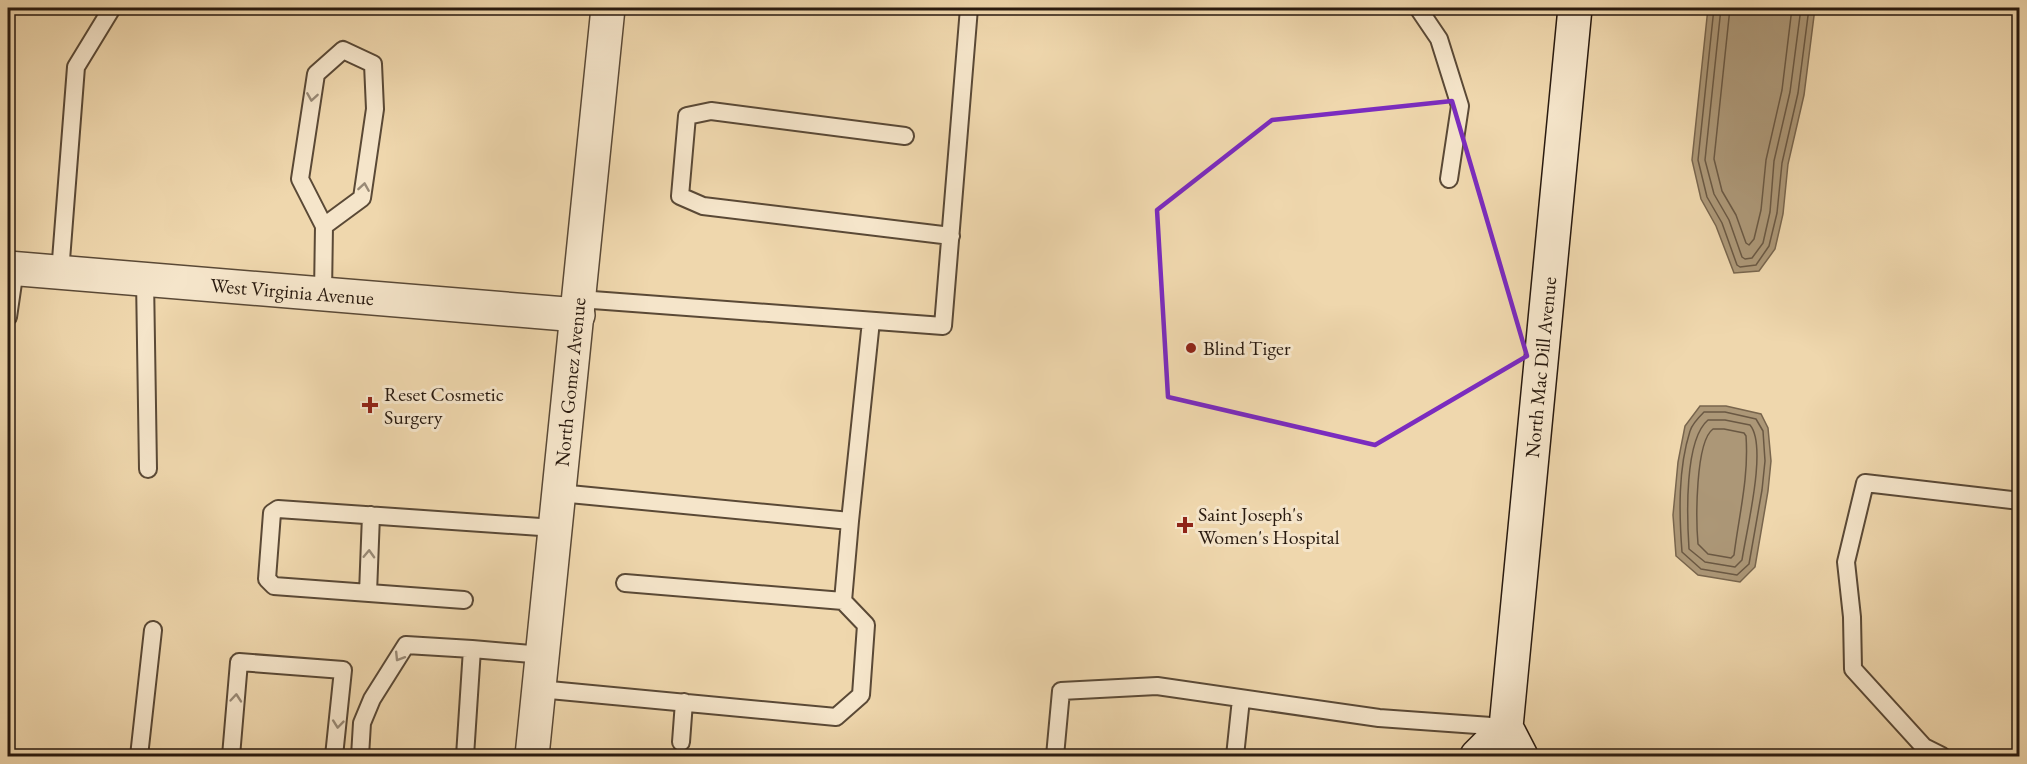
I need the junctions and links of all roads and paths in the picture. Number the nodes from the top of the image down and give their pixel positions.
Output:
1 (112, 8) edge
2 (608, 8) edge
3 (969, 8) edge
4 (1418, 8) edge
5 (1575, 8) edge
6 (905, 136) dead end
7 (1449, 179) dead end
8 (324, 226) junction
9 (951, 236) junction
10 (11, 269) edge
11 (60, 273) junction
12 (145, 279) junction
13 (323, 294) junction
14 (579, 307) junction
15 (8, 317) edge
16 (871, 321) junction
17 (148, 469) dead end
18 (559, 493) junction
19 (2019, 501) edge
20 (371, 515) junction
21 (850, 521) junction
22 (555, 528) junction
23 (626, 583) dead end
24 (368, 592) junction
25 (464, 600) dead end
26 (843, 601) junction
27 (153, 630) dead end
28 (472, 649) junction
29 (543, 655) junction
30 (539, 689) junction
31 (1241, 699) junction
32 (684, 702) junction
33 (1506, 727) junction
34 (681, 742) dead end
35 (139, 756) edge
36 (231, 756) edge
37 (334, 756) edge
38 (360, 756) edge
39 (465, 756) edge
40 (532, 756) edge
41 (1055, 756) edge
42 (1235, 756) edge
43 (1477, 756) edge
44 (1521, 756) edge
45 (1942, 756) edge

1 - 11 lane
2 - 14 street, North Gomez Avenue
3 - 9 lane
4 - 7 lane
5 - 33 street, North Mac Dill Avenue
6 - 9 lane
8 -> 8 lane
8 - 13 lane
9 - 16 lane
10 - 11 street, West Virginia Avenue
10 - 15 lane
11 - 12 street, West Virginia Avenue
12 - 13 street, West Virginia Avenue
12 - 17 lane
13 - 14 street, West Virginia Avenue
14 - 16 lane
14 - 18 street, North Gomez Avenue
16 - 21 lane
18 - 21 lane
18 - 22 street, North Gomez Avenue
19 - 45 lane
20 - 22 lane
24 -> 20 lane
20 - 24 lane
21 - 26 lane
22 - 29 street, North Gomez Avenue
23 - 26 lane
24 - 25 lane
26 - 32 lane
27 - 35 lane
28 - 29 lane
28 -> 38 lane
28 - 39 lane
29 - 30 street, North Gomez Avenue
30 - 32 lane
30 - 40 street, North Gomez Avenue
31 - 33 lane
31 - 41 lane
31 - 42 lane
32 - 34 lane
33 - 43 street
33 - 44 street
36 -> 37 lane

